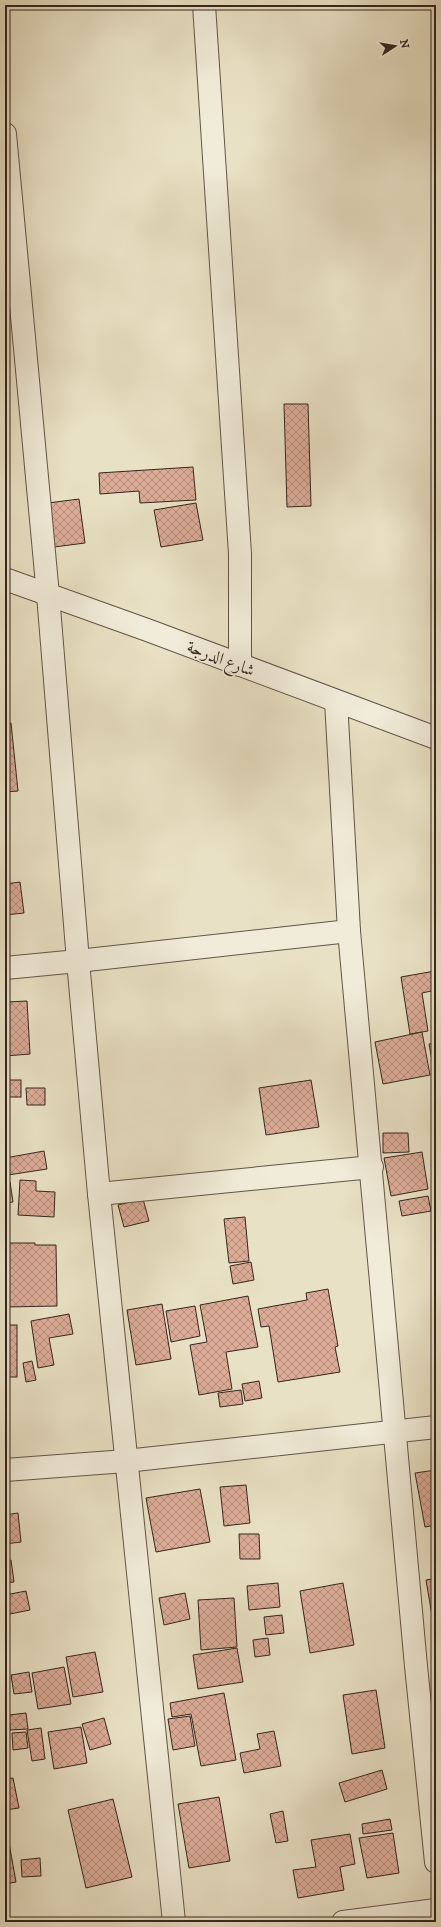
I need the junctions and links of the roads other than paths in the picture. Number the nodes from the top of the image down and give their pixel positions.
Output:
1 (204, 5) edge
2 (5, 134) edge
3 (5, 580) edge
4 (48, 595) junction
5 (240, 666) junction
6 (336, 701) junction
7 (436, 738) edge
8 (350, 931) junction
9 (78, 961) junction
10 (5, 968) edge
11 (372, 1167) junction
12 (99, 1194) junction
13 (436, 1427) edge
14 (394, 1432) junction
15 (126, 1461) junction
16 (5, 1470) edge
17 (436, 1862) edge
18 (436, 1910) edge
19 (174, 1922) edge
20 (343, 1922) edge

1 - 5 street
2 - 4 street
3 - 4 street, شارع الدرجة
4 - 5 street, شارع الدرجة
4 - 9 street
5 - 6 street, شارع الدرجة
6 - 7 street, شارع الدرجة
6 - 8 street
8 - 9 street
8 - 11 street
9 - 10 street
9 - 12 street
11 - 12 street
11 - 14 street
12 - 15 street
13 - 14 street
14 - 15 street
14 - 17 street
15 - 16 street
15 - 19 street
18 - 20 street

